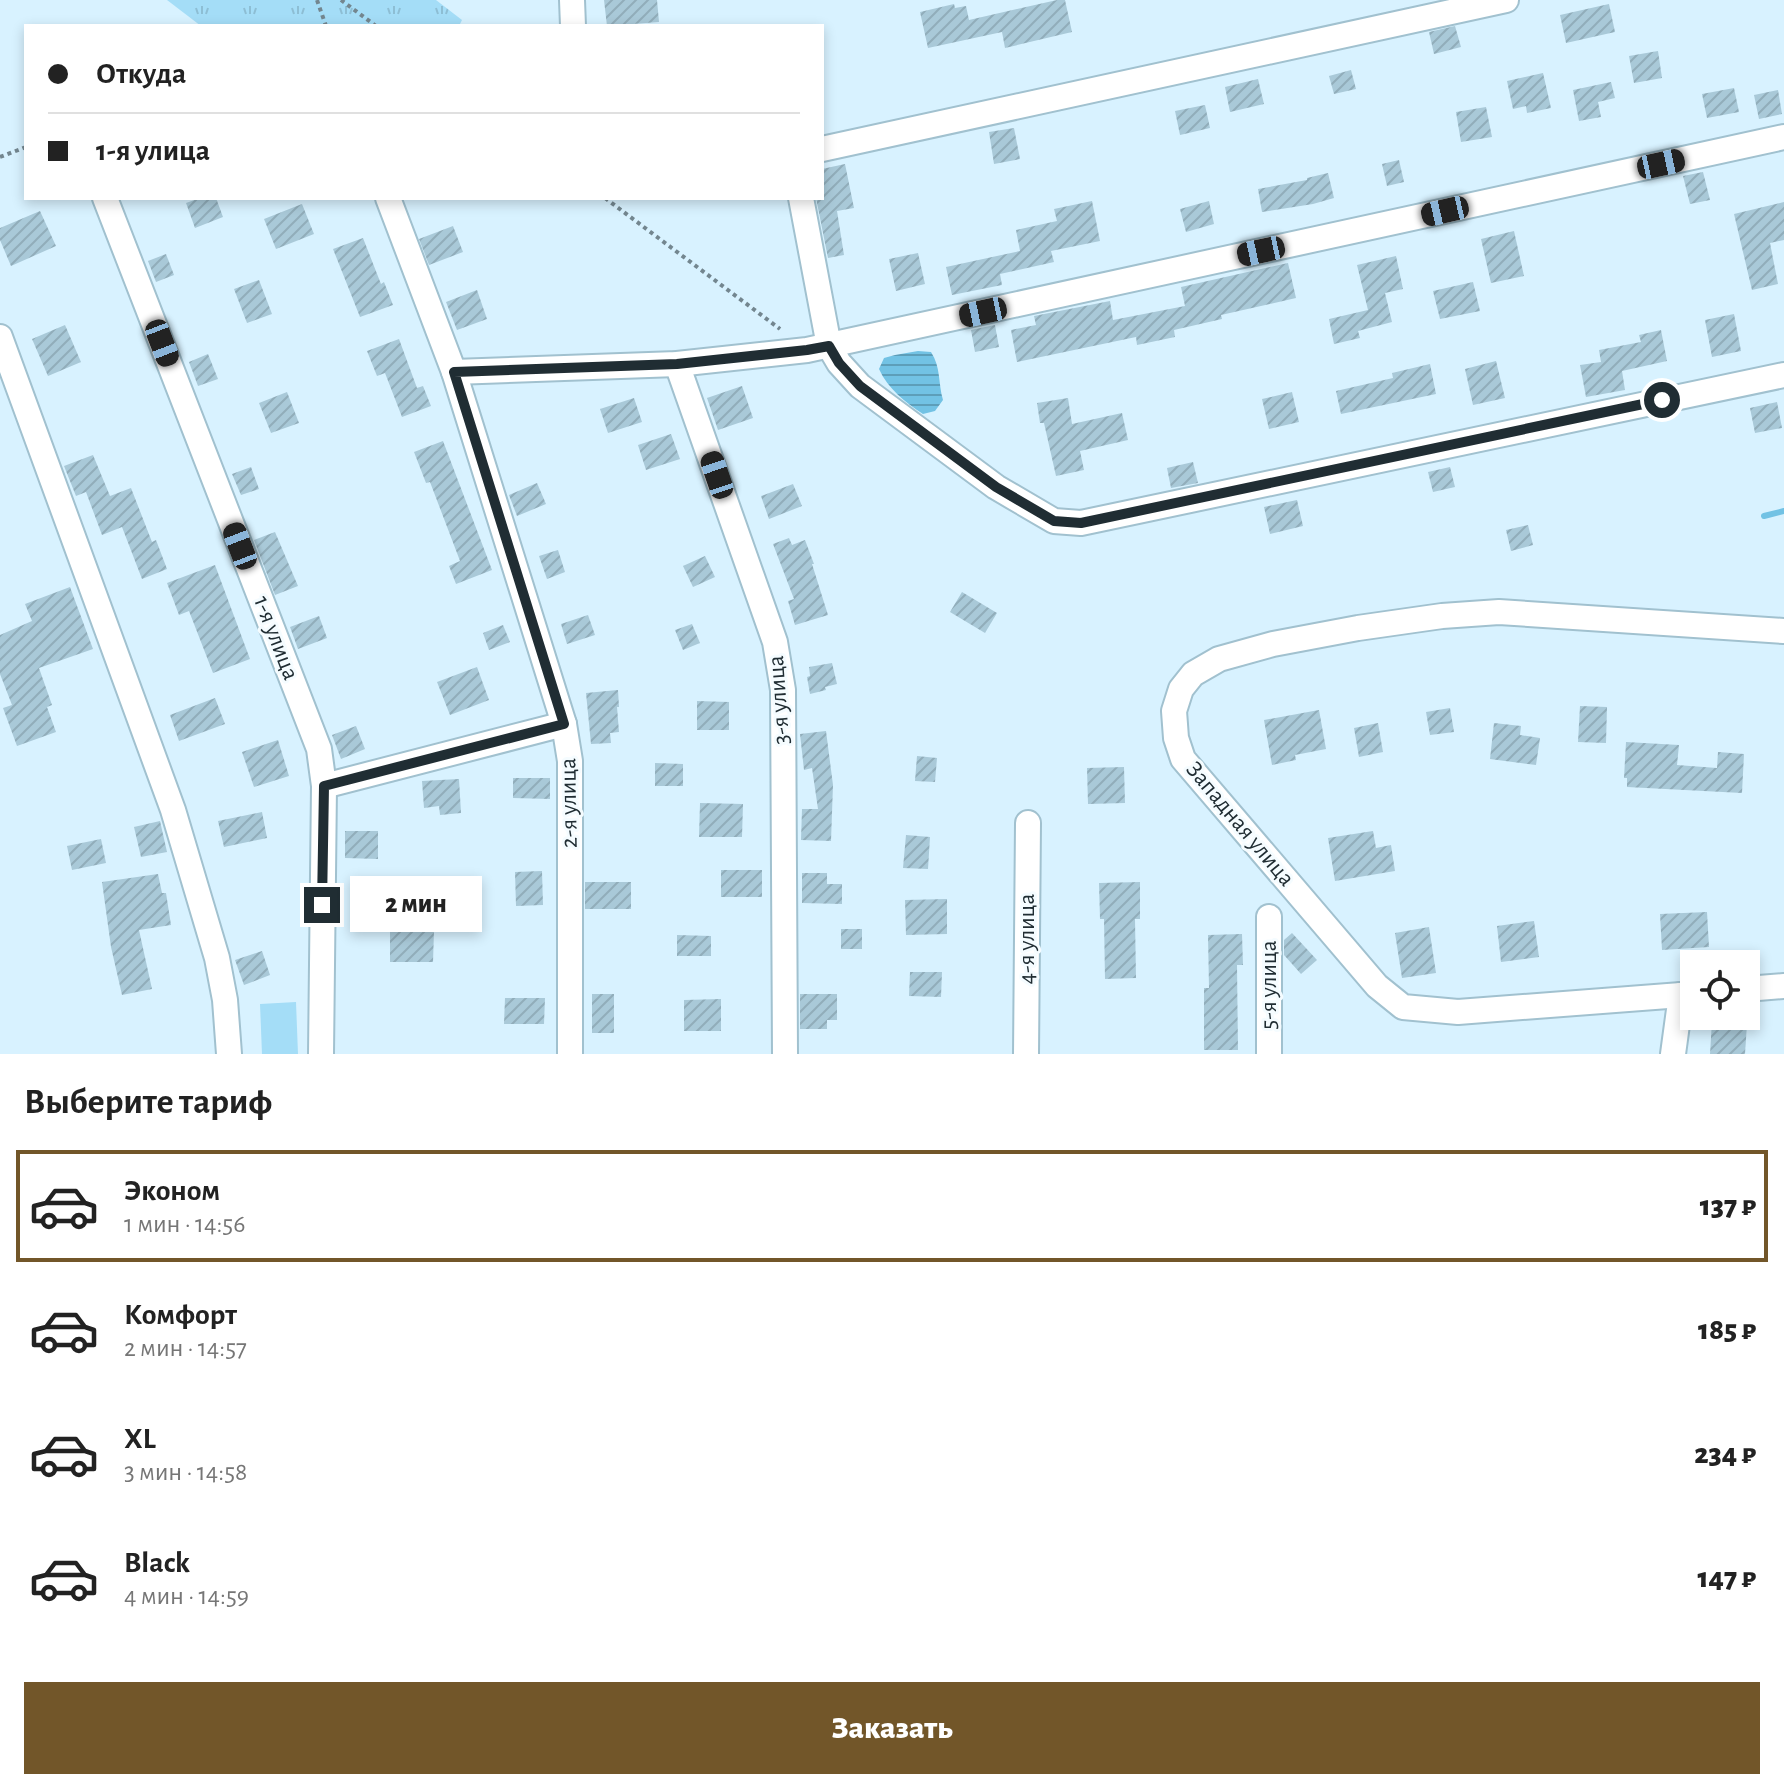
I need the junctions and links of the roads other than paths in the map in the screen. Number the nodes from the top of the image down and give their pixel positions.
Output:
1 (572, 0) edge
2 (1506, 0) edge
3 (573, 24) edge
4 (1784, 137) edge
5 (824, 149) edge
6 (106, 200) edge
7 (389, 200) edge
8 (801, 200) edge
9 (0, 337) edge
10 (818, 348) junction
11 (677, 364) junction
12 (454, 372) junction
13 (1784, 375) edge
14 (1784, 631) edge
15 (564, 724) junction
16 (324, 786) junction
17 (1028, 823) dead end
18 (1269, 917) dead end
19 (1784, 986) edge
20 (1760, 988) edge
21 (1680, 996) edge
22 (1680, 1026) edge
23 (229, 1054) edge
24 (321, 1054) edge
25 (570, 1054) edge
26 (785, 1054) edge
27 (1026, 1054) edge
28 (1269, 1054) edge
29 (1673, 1054) edge

1 - 3 street
2 - 5 street
4 - 10 street
6 - 16 street, 1-я улица
7 - 12 street, 2-я улица
8 - 10 street
9 - 23 street
10 - 11 street
10 - 13 street
11 - 12 street
11 - 26 street, 3-я улица
12 - 15 street, 2-я улица
14 - 21 street, Западная улица
15 - 16 street
15 - 25 street, 2-я улица
16 - 24 street, 1-я улица
17 - 27 street, 4-я улица
18 - 28 street, 5-я улица
19 - 20 street
22 - 29 street

